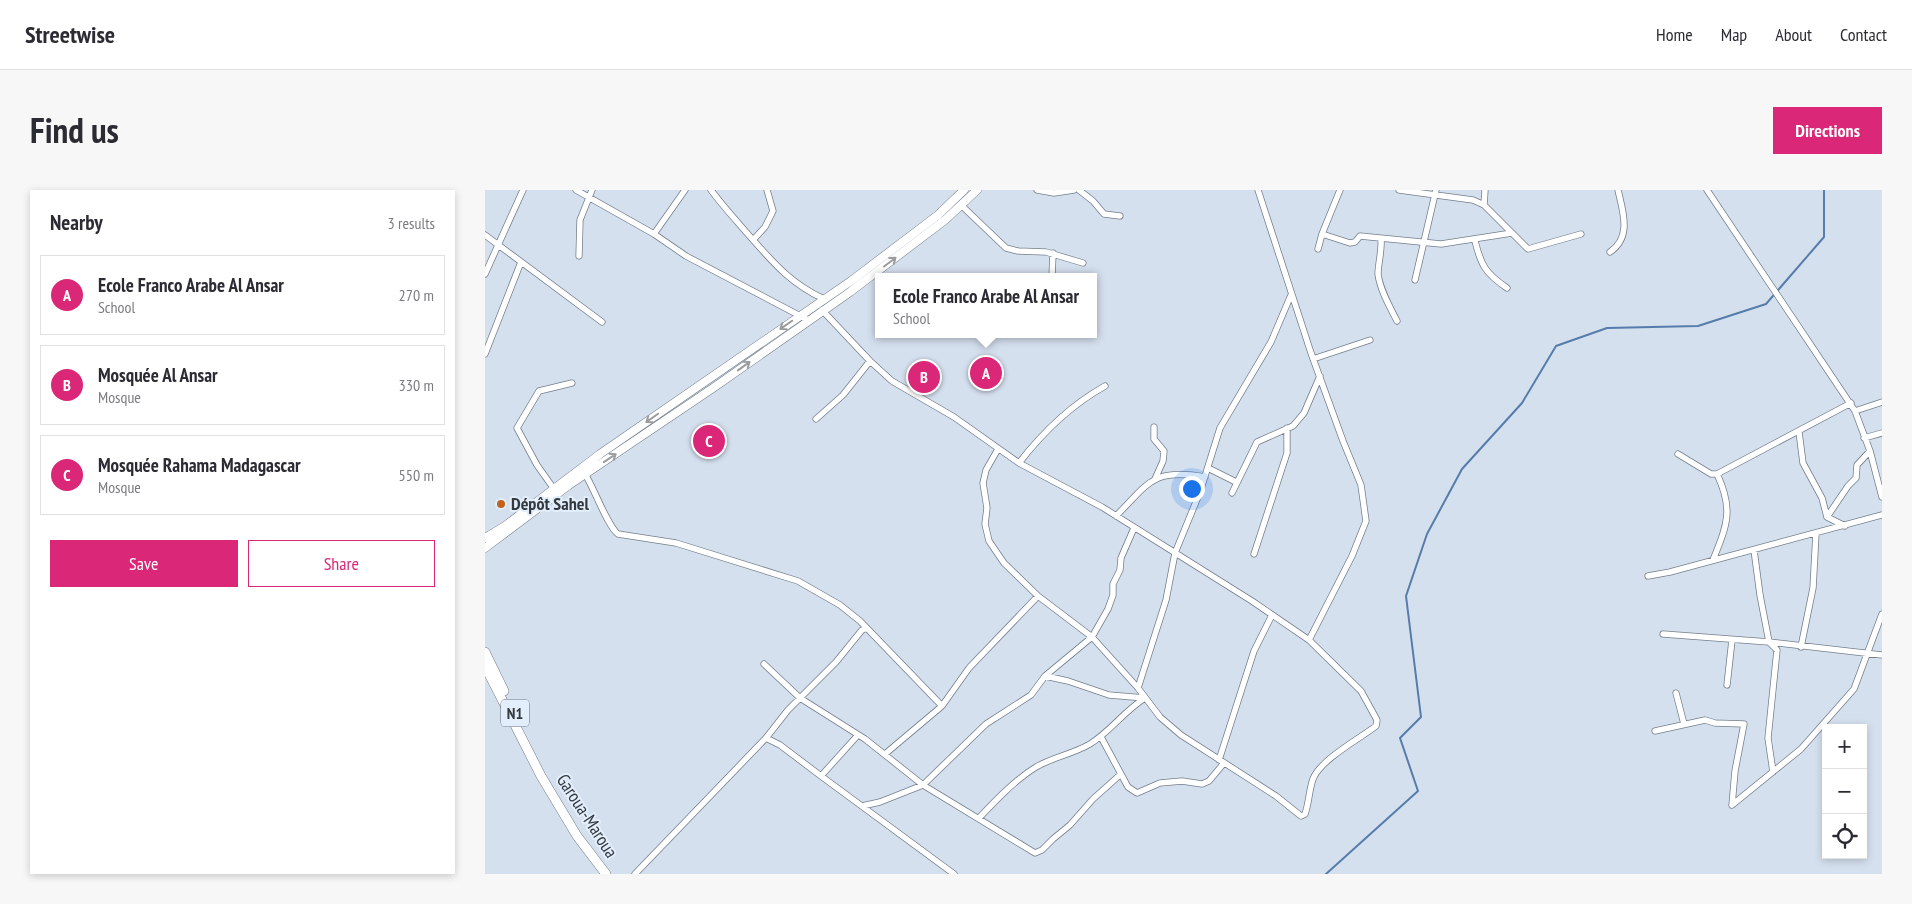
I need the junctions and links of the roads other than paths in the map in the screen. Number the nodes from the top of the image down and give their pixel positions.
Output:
1 (523, 190) edge
2 (576, 190) edge
3 (592, 190) edge
4 (685, 190) edge
5 (711, 190) edge
6 (767, 190) edge
7 (963, 190) edge
8 (977, 190) edge
9 (1037, 190) edge
10 (1074, 190) edge
11 (1079, 190) edge
12 (1258, 190) edge
13 (1340, 190) edge
14 (1399, 190) edge
15 (1485, 190) edge
16 (1618, 190) edge
17 (1707, 190) edge
18 (1435, 193) edge
19 (589, 198) junction
20 (961, 205) junction
21 (1484, 205) junction
22 (1120, 216) dead end
23 (1512, 233) junction
24 (485, 234) edge
25 (654, 234) junction
26 (1321, 234) junction
27 (1581, 234) dead end
28 (1381, 238) junction
29 (753, 240) junction
30 (1475, 240) junction
31 (499, 243) junction
32 (1423, 244) junction
33 (1318, 249) dead end
34 (1610, 252) dead end
35 (1053, 253) junction
36 (579, 256) dead end
37 (521, 262) junction
38 (1083, 263) dead end
39 (1052, 273) edge
40 (485, 274) edge
41 (1415, 280) dead end
42 (1507, 288) dead end
43 (1291, 295) junction
44 (824, 299) junction
45 (822, 310) junction
46 (800, 315) junction
47 (808, 320) junction
48 (1397, 321) dead end
49 (602, 322) dead end
50 (1370, 340) dead end
51 (485, 354) edge
52 (1313, 359) junction
53 (870, 361) junction
54 (1320, 376) junction
55 (572, 383) dead end
56 (1105, 386) dead end
57 (1882, 402) edge
58 (1851, 404) junction
59 (1855, 412) junction
60 (816, 419) dead end
61 (1153, 427) dead end
62 (1287, 428) junction
63 (1799, 432) junction
64 (1882, 433) edge
65 (1864, 438) junction
66 (998, 448) junction
67 (1870, 451) junction
68 (1678, 454) dead end
69 (1019, 463) junction
70 (1208, 468) junction
71 (585, 474) junction
72 (1717, 474) junction
73 (1879, 476) edge
74 (1205, 477) junction
75 (1155, 479) junction
76 (1236, 482) junction
77 (554, 489) junction
78 (1232, 493) dead end
79 (1882, 497) edge
80 (1882, 514) edge
81 (1116, 516) junction
82 (1827, 517) junction
83 (1845, 526) junction
84 (1135, 528) junction
85 (1816, 534) junction
86 (485, 538) edge
87 (485, 548) edge
88 (1754, 550) junction
89 (1175, 553) junction
90 (1254, 554) dead end
91 (1713, 560) junction
92 (1648, 576) dead end
93 (1038, 596) junction
94 (1882, 614) edge
95 (1272, 615) junction
96 (867, 628) junction
97 (1663, 634) dead end
98 (1092, 637) junction
99 (1309, 640) junction
100 (1731, 640) junction
101 (1769, 642) junction
102 (1801, 646) junction
103 (485, 652) edge
104 (1869, 654) junction
105 (1882, 655) edge
106 (763, 664) dead end
107 (485, 666) edge
108 (1045, 676) junction
109 (1727, 685) dead end
110 (1138, 688) junction
111 (1676, 693) dead end
112 (800, 698) junction
113 (1145, 698) junction
114 (942, 706) junction
115 (1684, 724) junction
116 (1655, 731) dead end
117 (858, 735) junction
118 (1101, 737) junction
119 (766, 738) junction
120 (885, 754) junction
121 (1221, 761) junction
122 (1773, 772) junction
123 (1121, 774) junction
124 (541, 776) junction
125 (821, 776) junction
126 (923, 785) junction
127 (862, 806) junction
128 (979, 818) junction
129 (606, 874) edge
130 (635, 874) edge
131 (954, 874) edge

1 - 31 street
2 - 19 street
3 - 19 street
4 - 25 street
5 - 29 street
6 - 29 street
7 - 44 main road
8 - 20 main road
9 - 10 street
11 - 22 street
12 - 43 street
13 - 26 street
14 - 18 street
15 - 21 street
16 - 34 street
17 - 58 street
18 - 21 street
18 - 32 street
19 - 25 street
19 - 36 street
20 - 35 street
45 -> 20 main road
21 - 23 street
23 - 27 street
23 - 30 street
24 - 31 street
25 - 46 street
26 - 28 street
26 - 33 street
28 - 32 street
28 - 48 street
29 - 44 street
30 - 32 street
30 - 42 street
31 - 37 street
31 - 40 street
32 - 41 street
35 - 38 street
35 - 39 street
37 - 49 street
37 - 51 street
43 - 52 street
43 - 70 street
44 - 46 main road
45 - 47 main road
45 - 53 street
46 - 47 street
46 -> 77 main road
71 -> 47 main road
50 - 52 street
52 - 54 street
53 - 60 street
53 - 66 street
54 - 62 street
54 - 99 street
55 - 77 street
56 - 69 street
57 - 59 street
58 - 59 street
58 - 63 street
59 - 65 street
61 - 75 street
62 - 76 street
62 - 90 street
63 - 72 street
63 - 82 street
64 - 65 street
65 - 67 street
66 - 69 street
66 - 93 street
67 - 73 street
67 - 82 street
68 - 72 street
69 - 81 street
70 - 74 street
70 - 76 street
71 - 87 main road
71 - 96 street
72 - 91 street
73 - 79 street
74 - 75 street
74 - 89 street
75 - 81 street
76 - 78 street
77 - 86 main road
80 - 83 street
81 - 84 street
82 - 83 street
83 - 85 street
84 - 89 street
84 - 98 street
85 - 88 street
85 - 102 street
88 - 91 street
88 - 101 street
89 - 95 street
89 - 110 street
91 - 92 street
93 - 98 street
93 - 114 street
94 - 104 street
95 - 99 street
95 - 121 street
96 - 112 street
96 - 114 street
97 - 100 street
98 - 108 street
98 - 110 street
99 - 121 street
100 - 101 street
100 - 109 street
101 - 102 street
101 - 122 street
102 - 104 street
103 - 124 highway, Garoua-Maroua / N1
104 - 105 street
104 - 122 street
106 - 112 street
107 - 124 highway, Garoua-Maroua / N1
108 - 113 street
108 - 126 street
110 - 113 street
111 - 115 street
112 - 117 street
112 - 119 street
113 - 118 street
113 - 121 street
114 - 120 street
115 - 116 street
115 - 122 street
117 - 120 street
117 - 125 street
118 - 123 street
118 - 128 street
119 - 125 street
119 - 130 street
120 - 126 street
121 - 123 street
123 - 128 street
124 - 129 highway, Garoua-Maroua / N1
125 - 127 street
126 - 127 street
126 - 128 street
127 - 131 street

